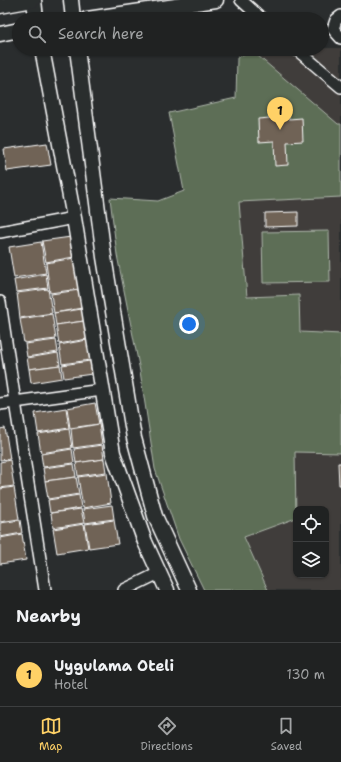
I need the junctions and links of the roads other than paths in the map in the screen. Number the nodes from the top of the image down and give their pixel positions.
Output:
1 (33, 0) edge
2 (71, 0) edge
3 (216, 0) edge
4 (241, 0) edge
5 (0, 6) edge
6 (35, 12) edge
7 (72, 12) edge
8 (135, 12) edge
9 (254, 12) edge
10 (341, 16) edge
11 (12, 31) edge
12 (0, 34) edge
13 (341, 38) edge
14 (43, 56) edge
15 (78, 56) edge
16 (304, 56) edge
17 (341, 87) edge
18 (74, 218) junction
19 (0, 232) edge
20 (0, 302) edge
21 (102, 390) junction
22 (14, 402) junction
23 (0, 404) edge
24 (159, 573) junction
25 (138, 587) edge
26 (45, 590) edge
27 (124, 590) edge
28 (167, 590) edge
29 (189, 590) edge

1 - 5 main road
1 - 6 main road
2 - 7 main road
3 - 8 main road
4 - 9 street
10 - 13 street
11 - 12 main road
14 - 18 main road
15 - 29 main road
16 - 17 street
18 - 19 street
18 - 21 main road
20 - 22 street
21 - 22 street
21 - 24 main road
22 - 23 street
22 - 26 street
24 - 25 street
24 - 28 main road
25 - 27 street

